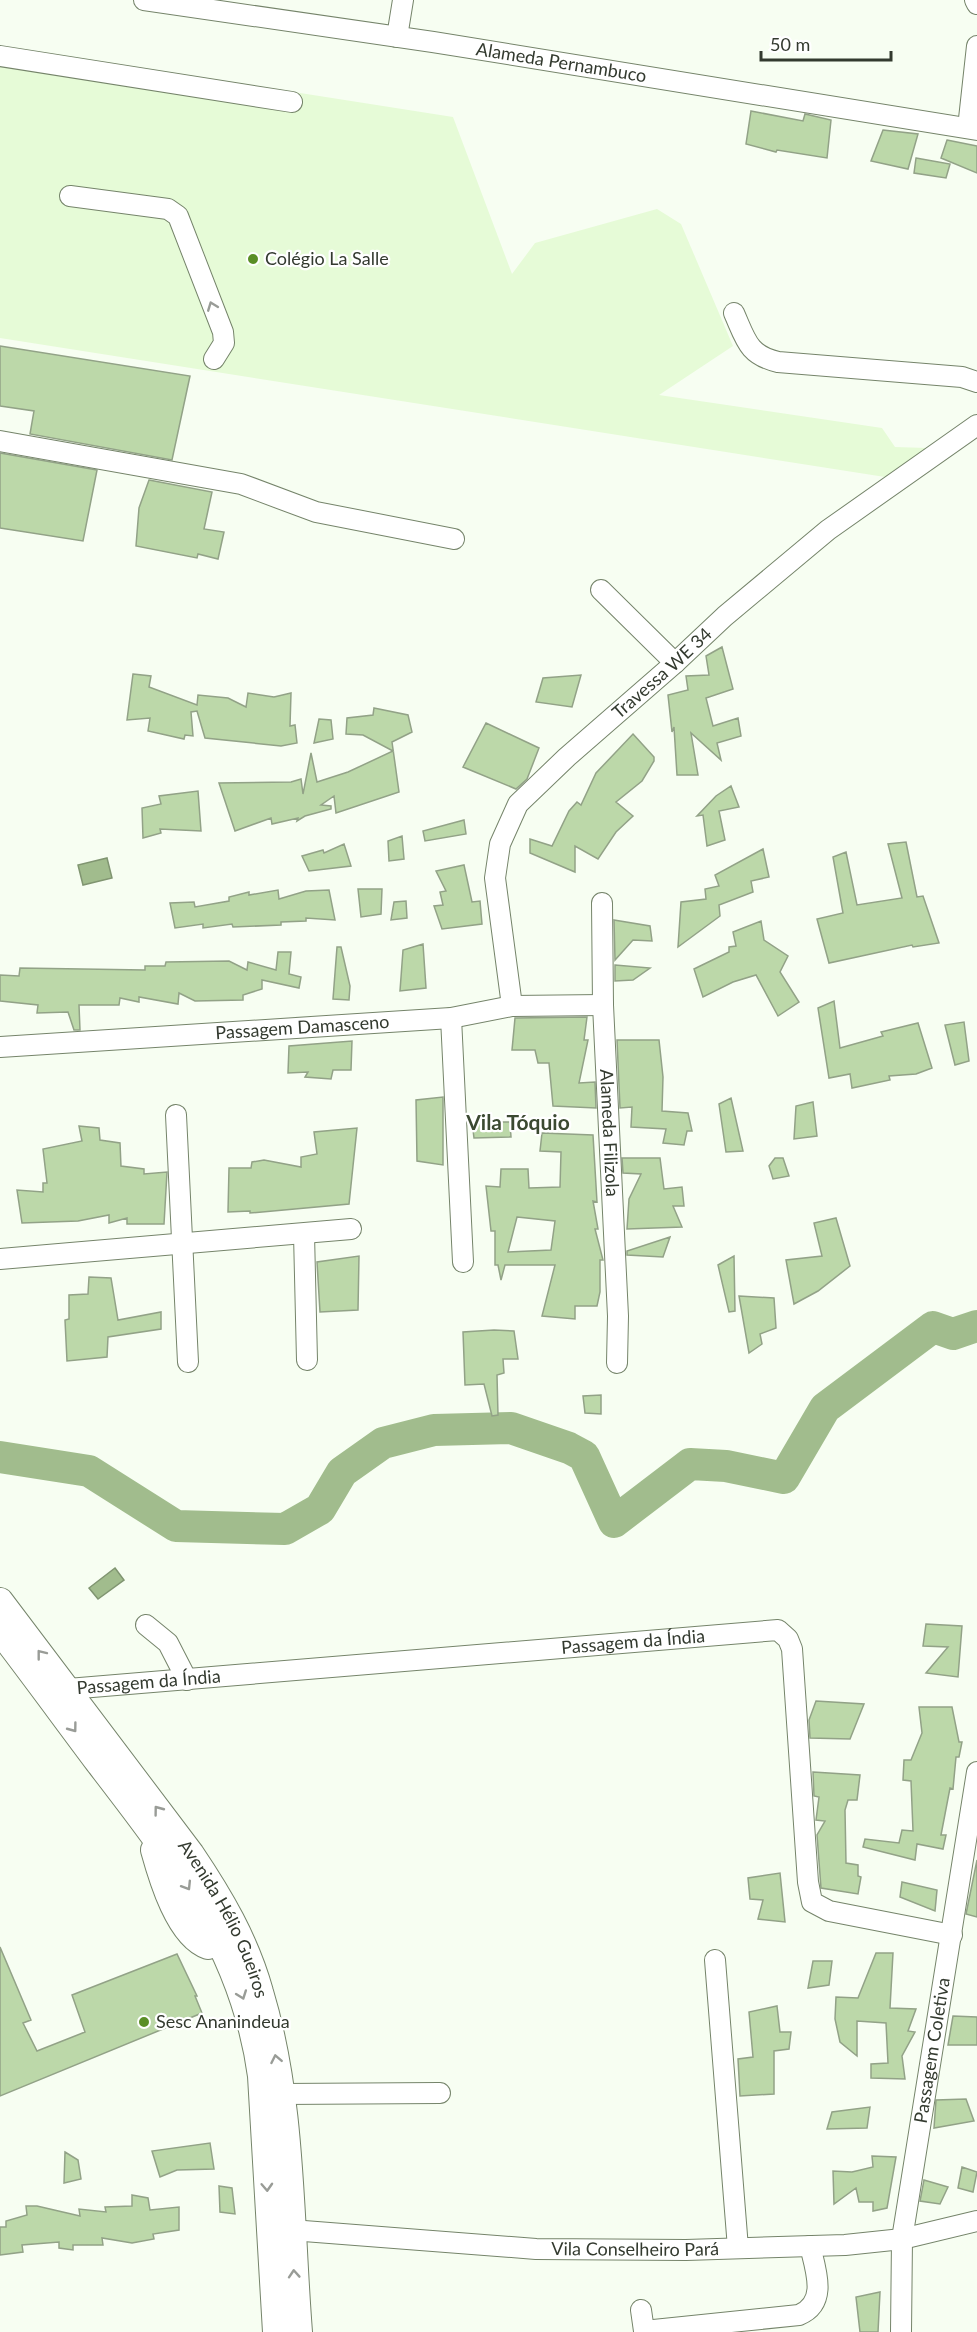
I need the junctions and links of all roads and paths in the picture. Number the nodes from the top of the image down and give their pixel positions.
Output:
1 (144, 0) edge
2 (403, 0) edge
3 (975, 0) edge
4 (977, 4) edge
5 (397, 37) junction
6 (977, 46) edge
7 (0, 56) edge
8 (292, 102) dead end
9 (972, 129) edge
10 (70, 196) dead end
11 (734, 313) dead end
12 (214, 359) dead end
13 (977, 382) edge
14 (977, 424) edge
15 (0, 441) edge
16 (454, 539) dead end
17 (602, 590) dead end
18 (675, 663) junction
19 (602, 903) dead end
20 (603, 1005) junction
21 (512, 1006) junction
22 (451, 1018) junction
23 (0, 1047) edge
24 (176, 1115) dead end
25 (351, 1229) dead end
26 (304, 1234) junction
27 (182, 1245) junction
28 (0, 1259) edge
29 (463, 1262) dead end
30 (307, 1360) dead end
31 (188, 1362) dead end
32 (617, 1363) dead end
33 (0, 1601) edge
34 (146, 1625) dead end
35 (0, 1631) edge
36 (187, 1680) junction
37 (68, 1689) junction
38 (977, 1772) edge
39 (951, 1935) junction
40 (229, 1937) junction
41 (715, 1960) dead end
42 (440, 2093) dead end
43 (282, 2094) junction
44 (977, 2220) edge
45 (291, 2230) junction
46 (902, 2239) junction
47 (810, 2246) junction
48 (738, 2248) junction
49 (641, 2310) dead end
50 (276, 2332) edge
51 (299, 2332) edge
52 (901, 2332) edge

1 - 5 street, Alameda Pernambuco
2 - 5 street
3 - 4 street
5 - 9 street, Alameda Pernambuco
6 - 9 street
7 - 8 street
12 -> 10 street
11 - 13 street
14 - 18 street, Travessa WE 34
15 - 16 street
17 - 18 street
18 - 21 street, Travessa WE 34
19 - 20 street, Alameda Filizola
20 - 21 street, Passagem Damasceno
20 - 32 street, Alameda Filizola
21 - 22 street, Passagem Damasceno
22 - 23 street, Passagem Damasceno
22 - 29 street
24 - 27 street
25 - 26 street
26 - 27 street
26 - 30 street
27 - 28 street
27 - 31 street
37 -> 33 main road, Avenida Hélio Gueiros
34 - 36 street
35 -> 40 main road
36 - 37 street, Passagem da Índia
36 - 39 street, Passagem da Índia
40 -> 37 main road, Avenida Hélio Gueiros
38 - 39 street, Passagem Coletiva
39 - 46 street, Passagem Coletiva
43 -> 40 main road, Avenida Hélio Gueiros
40 -> 50 main road, Avenida Hélio Gueiros
41 - 48 street
42 - 43 street
43 - 45 main road, Avenida Hélio Gueiros
44 - 46 street, Vila Conselheiro Pará
45 - 48 street, Vila Conselheiro Pará
51 -> 45 main road, Avenida Hélio Gueiros
46 - 47 street, Vila Conselheiro Pará
46 - 52 street, Passagem Coletiva
47 - 48 street, Vila Conselheiro Pará
47 - 49 street

